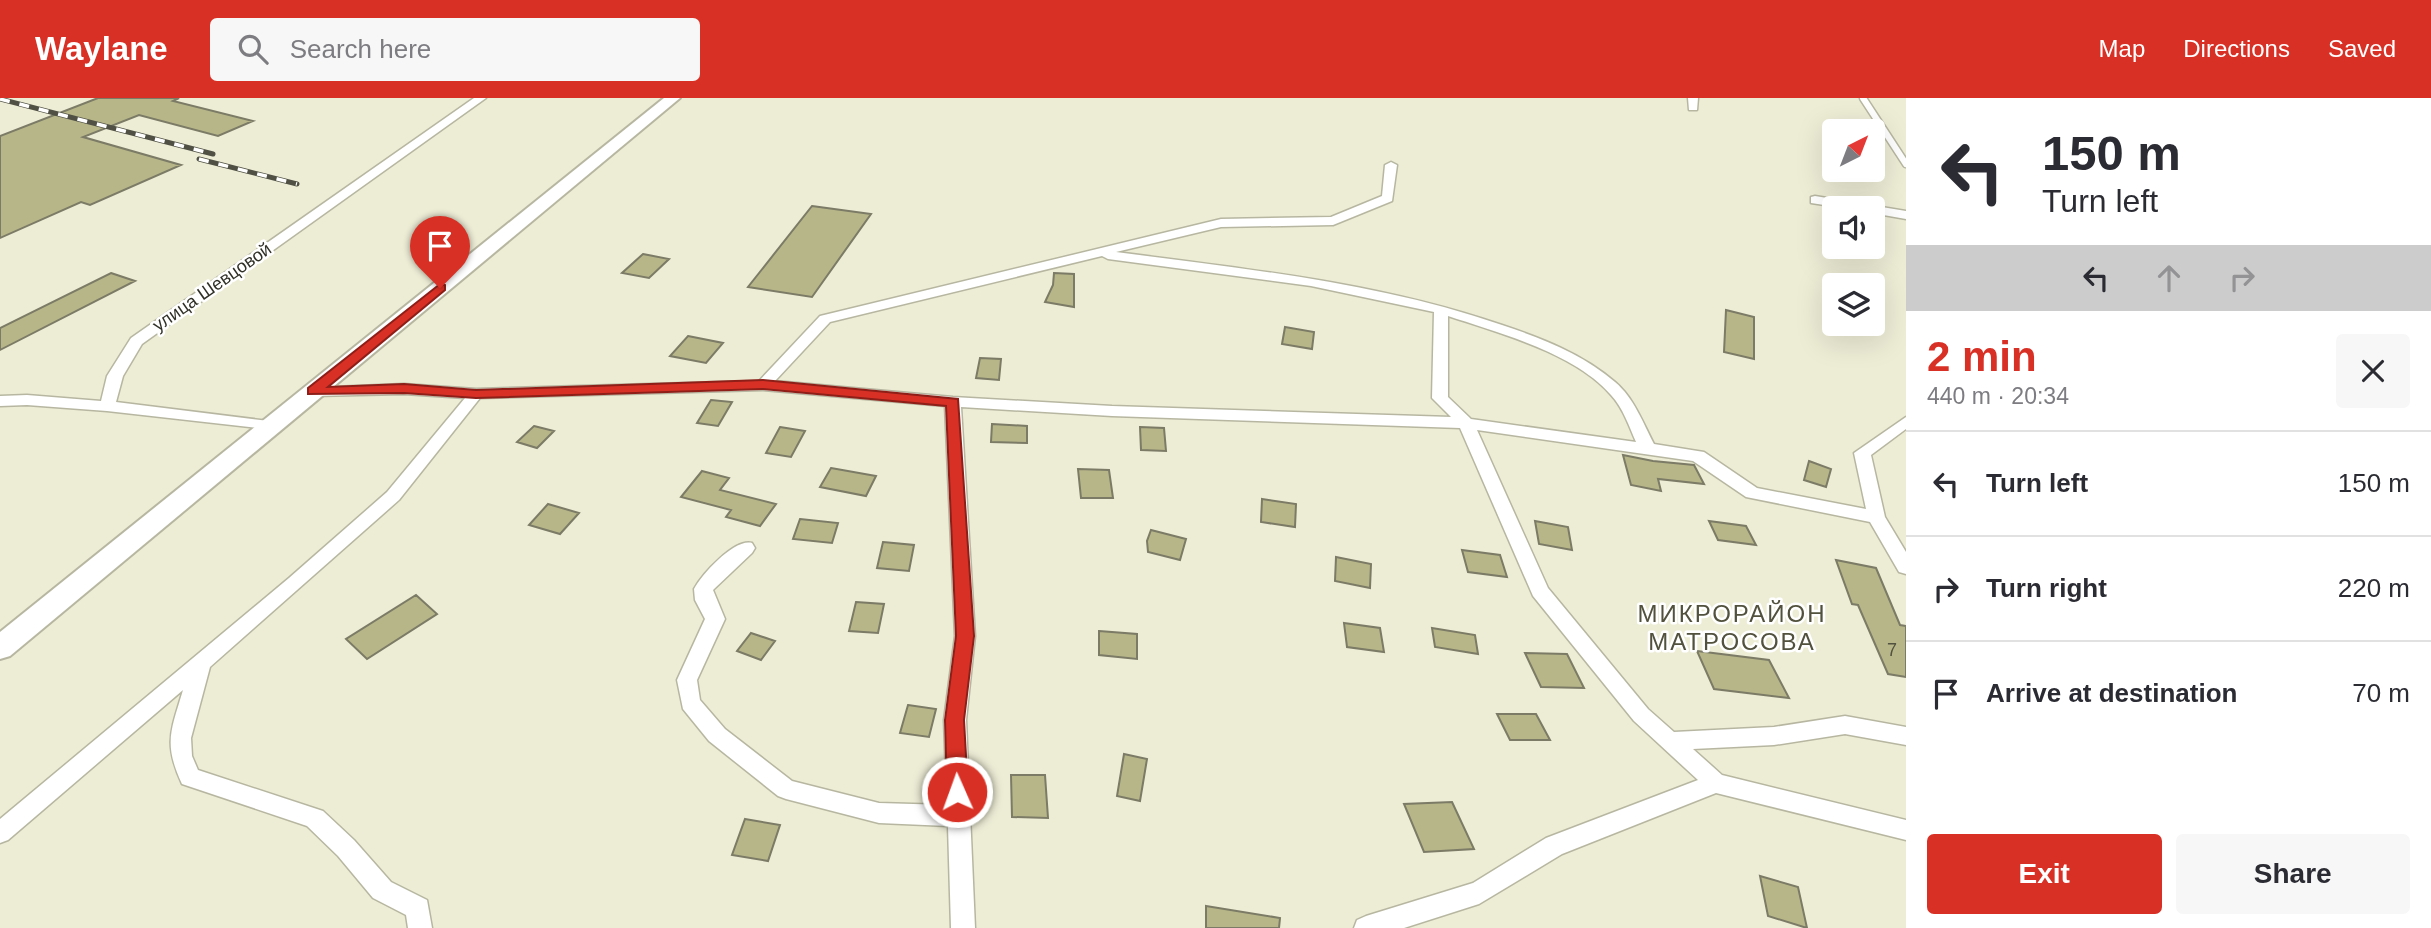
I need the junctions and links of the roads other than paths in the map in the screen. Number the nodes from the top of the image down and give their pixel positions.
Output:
1 (481, 98) edge
2 (673, 98) edge
3 (1863, 98) edge
4 (1906, 164) edge
5 (1391, 165) dead end
6 (1815, 200) dead end
7 (1822, 201) edge
8 (1885, 211) edge
9 (1906, 215) edge
10 (1097, 254) junction
11 (1441, 309) junction
12 (763, 385) junction
13 (313, 391) junction
14 (476, 394) junction
15 (0, 401) edge
16 (953, 402) junction
17 (107, 406) junction
18 (1906, 422) edge
19 (1466, 423) junction
20 (269, 426) junction
21 (1648, 449) junction
22 (1876, 517) junction
23 (746, 548) dead end
24 (1906, 567) edge
25 (0, 648) edge
26 (201, 663) junction
27 (1906, 736) edge
28 (1669, 741) junction
29 (1716, 783) junction
30 (958, 816) junction
31 (1906, 830) edge
32 (0, 833) edge
33 (420, 928) edge
34 (963, 928) edge
35 (1366, 928) edge

1 - 17 street, улица Шевцовой
2 - 13 main road
3 - 4 lane
5 - 10 street
6 - 7 street
8 - 9 street
10 - 11 street
10 - 12 street
11 - 19 street
11 - 21 street
12 - 14 street
12 - 16 street
13 - 14 street
13 - 20 main road
14 - 26 street
15 - 17 street
16 - 19 street
16 - 30 street
17 - 20 street
18 - 22 street
19 - 21 street
19 - 28 street
20 - 25 main road
21 - 22 street
22 - 24 street
23 - 30 street
26 - 32 street
26 - 33 street
27 - 28 street
28 - 29 street
29 - 31 street
29 - 35 street
30 - 34 street

